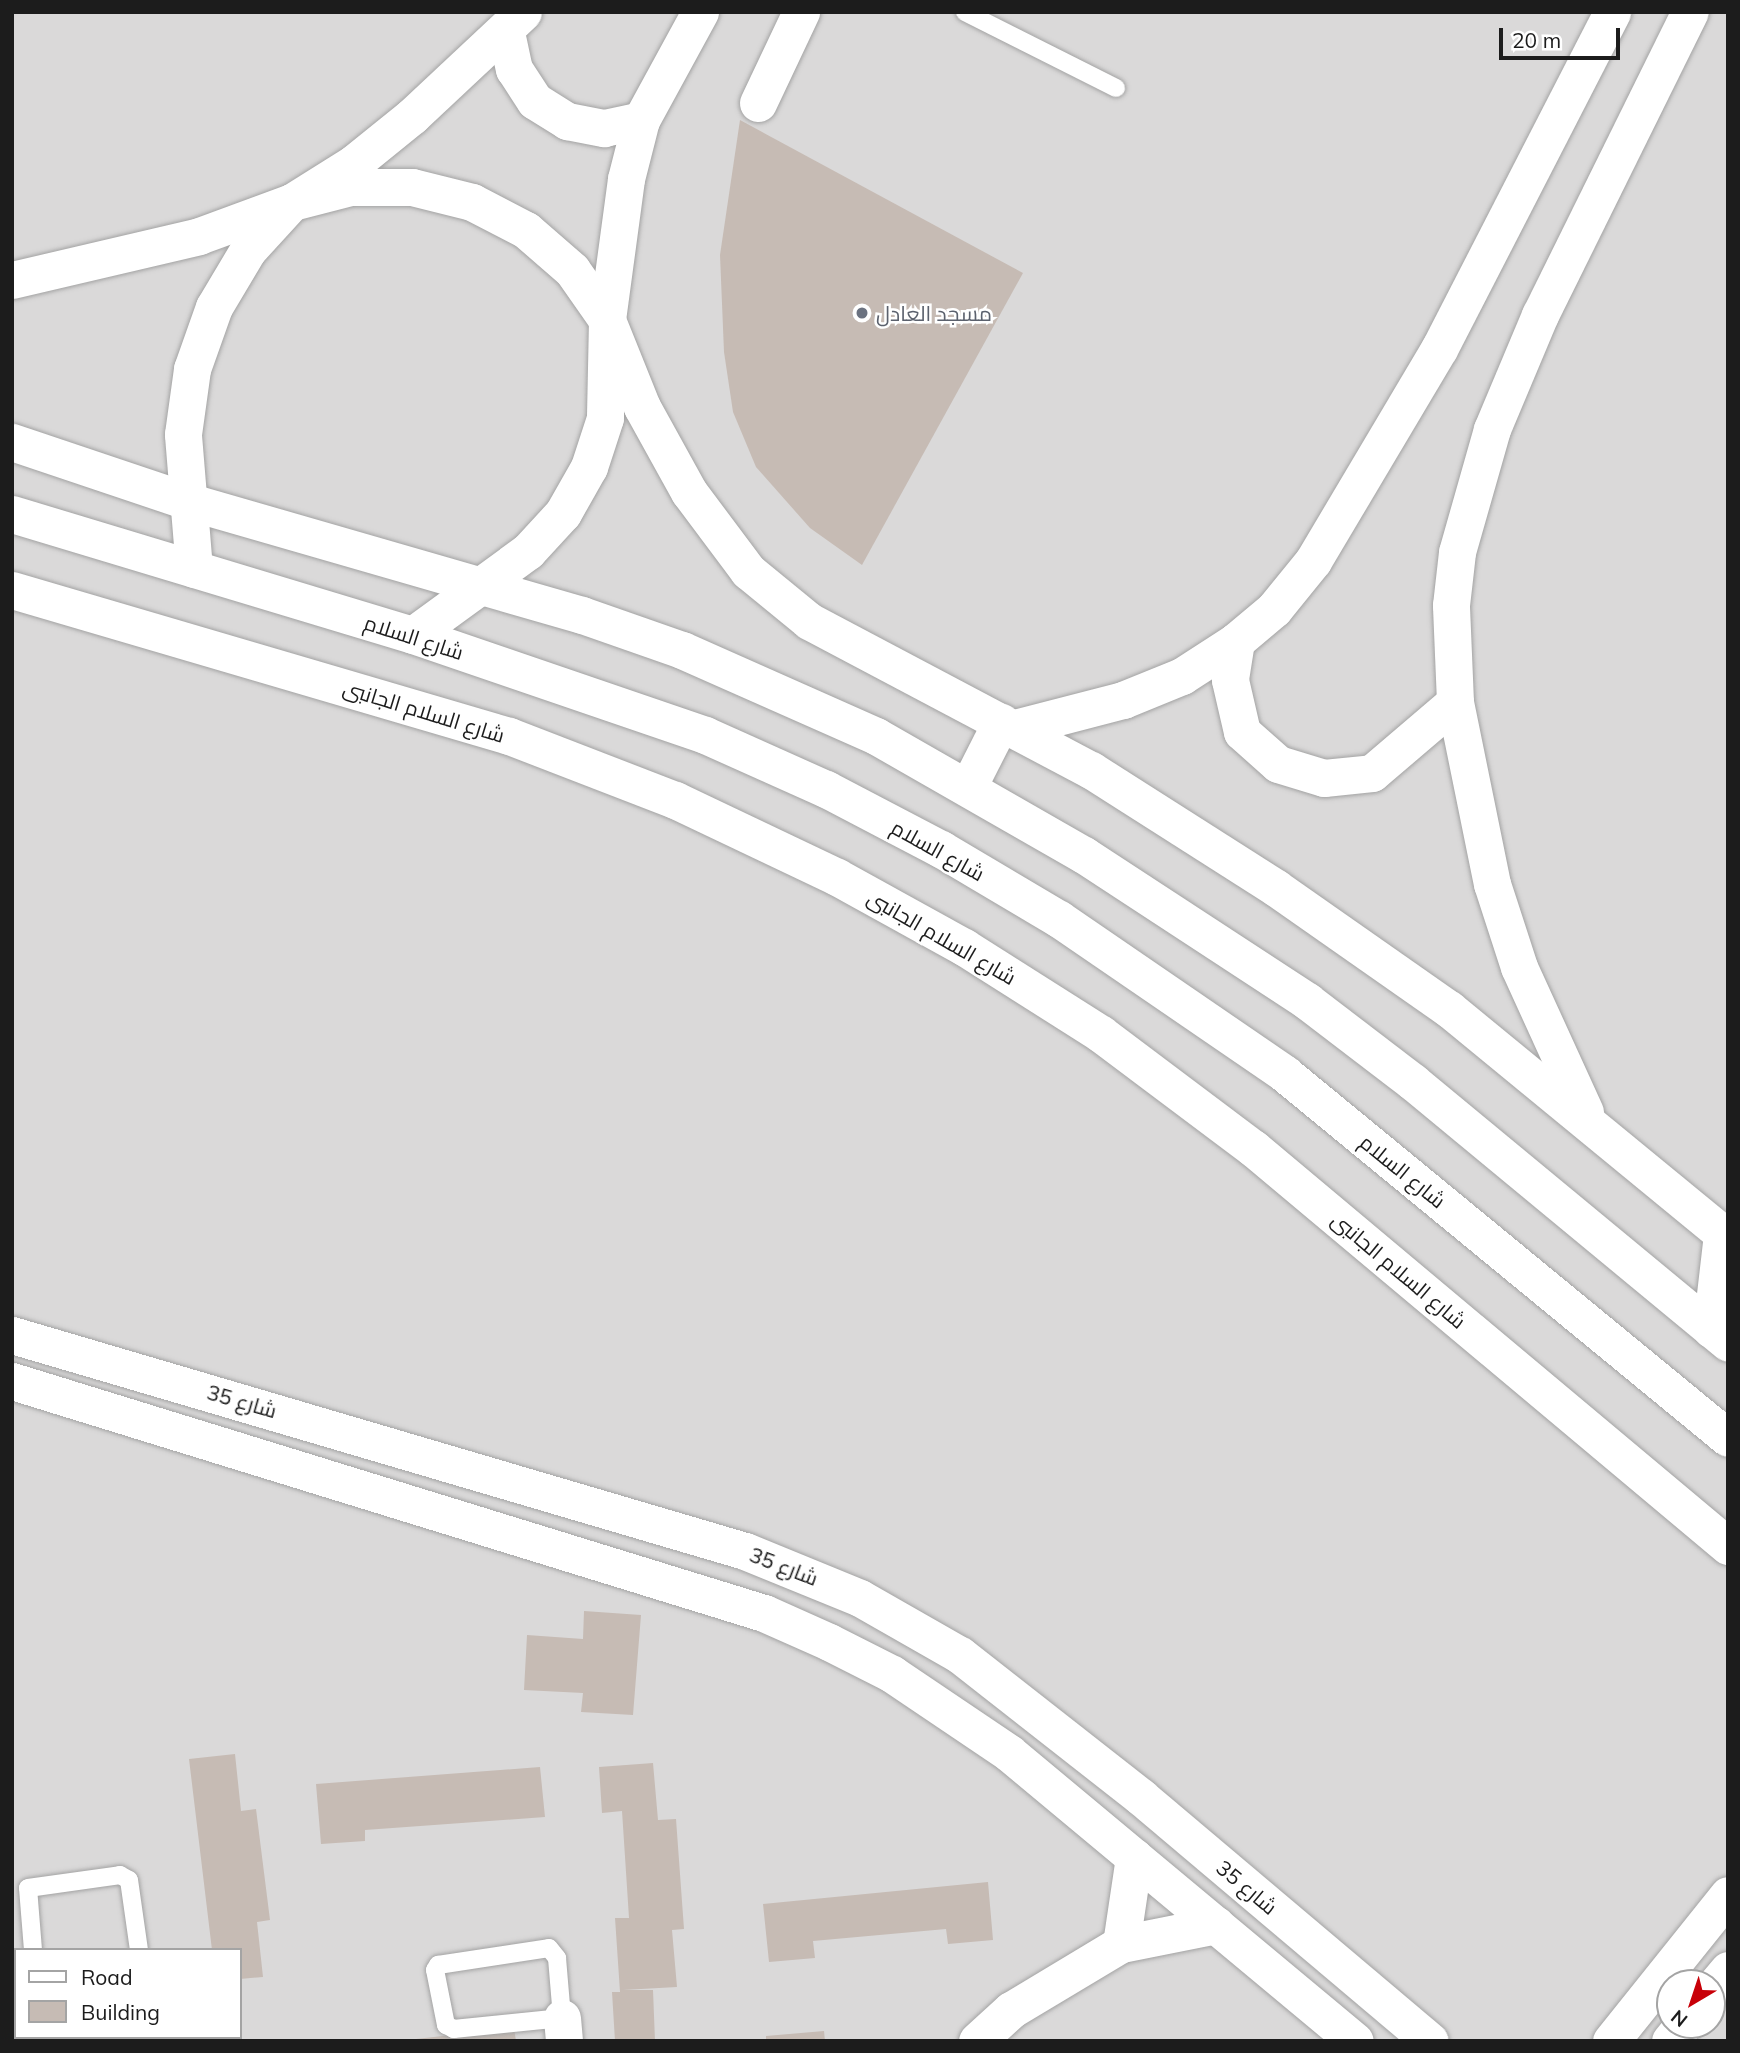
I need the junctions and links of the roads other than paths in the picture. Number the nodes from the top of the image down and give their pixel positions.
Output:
1 (700, 12) edge
2 (801, 12) edge
3 (965, 12) edge
4 (1612, 12) edge
5 (1690, 12) edge
6 (515, 22) edge
7 (1116, 88) dead end
8 (758, 103) dead end
9 (641, 120) junction
10 (292, 202) junction
11 (12, 280) edge
12 (607, 320) junction
13 (12, 442) edge
14 (187, 501) junction
15 (12, 514) edge
16 (194, 569) junction
17 (480, 586) junction
18 (12, 590) edge
19 (413, 635) junction
20 (1236, 641) junction
21 (1455, 702) junction
22 (1008, 725) junction
23 (968, 787) junction
24 (1592, 1125) junction
25 (1725, 1236) edge
26 (12, 1335) edge
27 (1720, 1336) edge
28 (12, 1381) edge
29 (1728, 1438) edge
30 (1728, 1546) edge
31 (1134, 1857) junction
32 (1728, 1895) edge
33 (1216, 1925) junction
34 (1121, 1944) junction
35 (33, 1948) edge
36 (139, 1948) edge
37 (563, 2029) edge
38 (978, 2041) edge
39 (1355, 2041) edge
40 (1430, 2041) edge
41 (1611, 2041) edge

1 - 9 street
2 - 8 street
3 - 7 lane
4 - 20 street
5 - 21 street
6 - 9 street
6 - 10 street
9 - 12 street
10 - 11 street
10 - 12 street
10 - 14 street
12 - 17 street
12 - 22 street
13 - 14 street
14 - 16 street
14 - 17 street
15 - 16 street, شارع السلام
16 - 19 street, شارع السلام
17 - 19 street
17 - 23 street
18 - 30 street, شارع السلام الجانبى
19 - 29 street, شارع السلام
20 - 21 street
20 - 22 street
21 - 24 street
22 - 23 street
22 - 24 street
23 - 27 street
24 - 25 street
25 - 27 street
26 - 40 street, شارع 35
28 - 31 street
31 - 33 street
31 - 34 street
32 - 41 street
33 - 34 street
33 - 39 street
34 - 38 street
35 - 36 lane
37 - 37 lane

